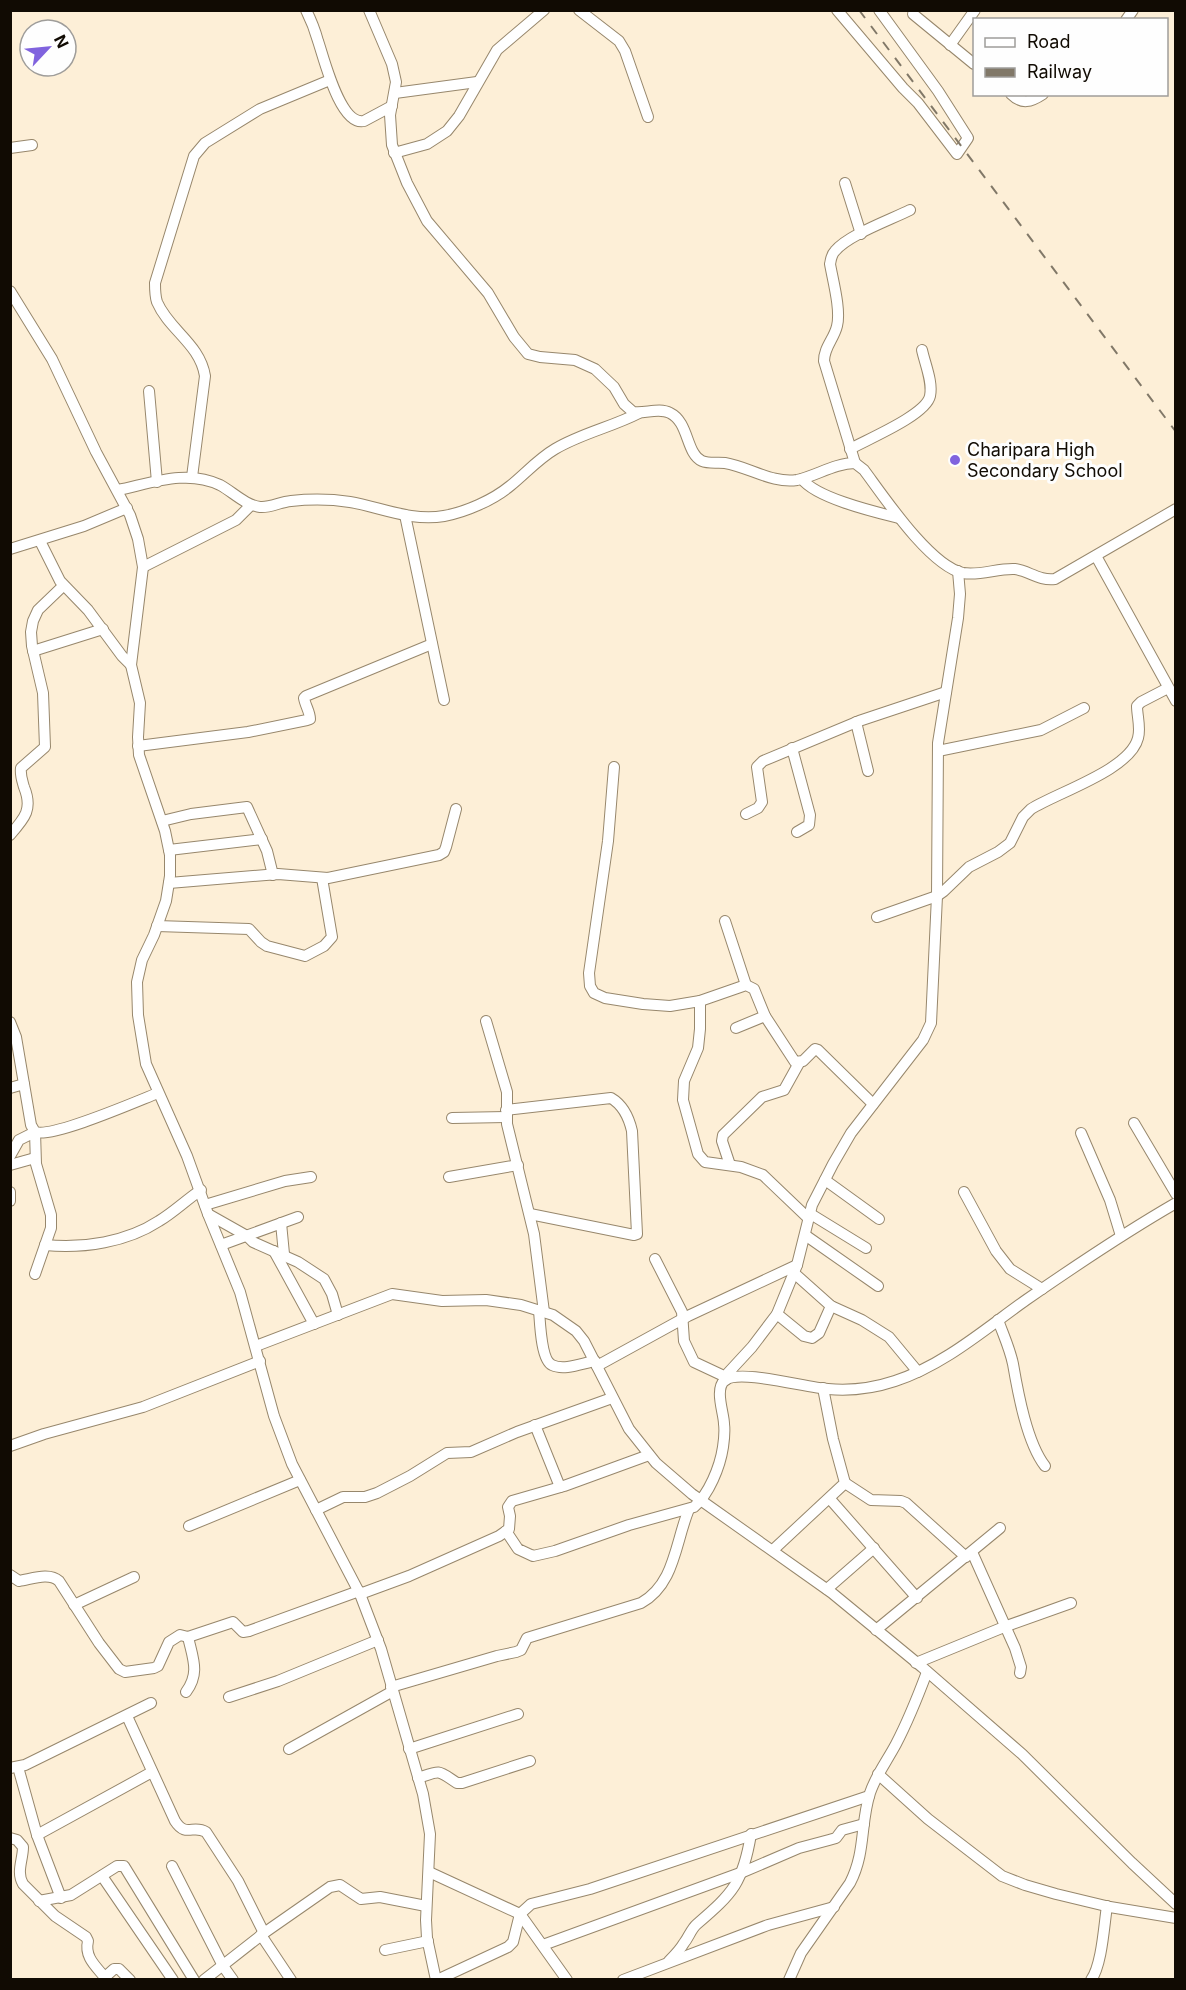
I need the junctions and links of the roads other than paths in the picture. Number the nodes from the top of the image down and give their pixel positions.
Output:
1 (306, 10) edge
2 (369, 10) edge
3 (544, 10) edge
4 (579, 10) edge
5 (837, 10) edge
6 (879, 10) edge
7 (975, 10) edge
8 (913, 14) dead end
9 (950, 45) junction
10 (973, 62) edge
11 (330, 80) junction
12 (477, 82) junction
13 (395, 93) junction
14 (1014, 96) edge
15 (1039, 96) edge
16 (392, 106) junction
17 (648, 117) dead end
18 (32, 145) dead end
19 (10, 148) edge
20 (394, 153) junction
21 (845, 183) dead end
22 (910, 210) dead end
23 (861, 234) junction
24 (10, 291) edge
25 (922, 350) dead end
26 (149, 391) dead end
27 (639, 413) junction
28 (850, 449) junction
29 (855, 463) junction
30 (192, 477) junction
31 (802, 479) junction
32 (157, 482) junction
33 (118, 490) junction
34 (251, 505) junction
35 (126, 508) junction
36 (1176, 509) edge
37 (405, 515) junction
38 (899, 518) junction
39 (40, 541) junction
40 (10, 549) edge
41 (1096, 556) junction
42 (143, 567) junction
43 (958, 571) junction
44 (63, 586) junction
45 (103, 630) junction
46 (432, 644) junction
47 (33, 651) junction
48 (131, 665) junction
49 (1168, 688) junction
50 (946, 692) junction
51 (444, 700) dead end
52 (1176, 701) edge
53 (1084, 708) dead end
54 (856, 722) junction
55 (138, 746) junction
56 (792, 748) junction
57 (938, 751) junction
58 (614, 767) dead end
59 (867, 771) dead end
60 (456, 809) dead end
61 (746, 814) dead end
62 (162, 821) junction
63 (797, 832) dead end
64 (10, 835) edge
65 (262, 839) junction
66 (169, 850) junction
67 (273, 875) junction
68 (322, 878) junction
69 (169, 883) junction
70 (937, 896) junction
71 (877, 917) dead end
72 (726, 921) dead end
73 (157, 926) junction
74 (746, 985) junction
75 (699, 1001) junction
76 (765, 1016) junction
77 (486, 1021) dead end
78 (10, 1022) edge
79 (736, 1028) dead end
80 (800, 1063) junction
81 (24, 1084) junction
82 (10, 1088) edge
83 (158, 1094) junction
84 (873, 1104) junction
85 (506, 1113) junction
86 (452, 1118) dead end
87 (1134, 1123) dead end
88 (35, 1132) junction
89 (1081, 1133) dead end
90 (10, 1156) edge
91 (35, 1158) junction
92 (10, 1165) edge
93 (518, 1165) junction
94 (730, 1165) junction
95 (311, 1177) dead end
96 (449, 1177) dead end
97 (825, 1180) junction
98 (201, 1190) junction
99 (10, 1192) edge
100 (964, 1192) dead end
101 (1176, 1194) edge
102 (10, 1201) edge
103 (1176, 1203) edge
104 (207, 1209) junction
105 (530, 1214) junction
106 (809, 1216) junction
107 (298, 1217) dead end
108 (879, 1219) dead end
109 (281, 1223) junction
110 (805, 1235) junction
111 (246, 1236) junction
112 (1121, 1236) junction
113 (45, 1245) junction
114 (221, 1245) junction
115 (866, 1248) dead end
116 (279, 1252) junction
117 (655, 1259) dead end
118 (796, 1269) junction
119 (35, 1274) dead end
120 (878, 1286) dead end
121 (1042, 1289) junction
122 (831, 1306) junction
123 (541, 1311) junction
124 (777, 1314) junction
125 (338, 1315) junction
126 (682, 1319) junction
127 (998, 1320) junction
128 (314, 1324) junction
129 (256, 1346) junction
130 (260, 1361) junction
131 (596, 1364) junction
132 (918, 1372) junction
133 (726, 1378) junction
134 (823, 1389) junction
135 (612, 1398) junction
136 (535, 1425) junction
137 (10, 1446) edge
138 (649, 1455) junction
139 (1045, 1466) dead end
140 (300, 1480) junction
141 (845, 1483) junction
142 (560, 1487) junction
143 (830, 1499) junction
144 (701, 1500) junction
145 (689, 1509) junction
146 (316, 1510) junction
147 (189, 1526) dead end
148 (1000, 1528) dead end
149 (506, 1531) junction
150 (874, 1548) junction
151 (773, 1550) junction
152 (969, 1554) junction
153 (10, 1575) edge
154 (134, 1577) dead end
155 (827, 1589) junction
156 (359, 1592) junction
157 (917, 1598) junction
158 (1071, 1603) dead end
159 (74, 1605) junction
160 (1004, 1626) junction
161 (876, 1630) junction
162 (188, 1637) junction
163 (378, 1640) junction
164 (916, 1663) junction
165 (927, 1672) junction
166 (1020, 1673) dead end
167 (392, 1689) junction
168 (186, 1692) dead end
169 (229, 1697) dead end
170 (151, 1703) dead end
171 (518, 1714) dead end
172 (127, 1716) junction
173 (289, 1749) dead end
174 (409, 1749) junction
175 (530, 1761) dead end
176 (14, 1768) edge
177 (152, 1772) junction
178 (878, 1774) junction
179 (418, 1778) junction
180 (869, 1796) junction
181 (864, 1824) junction
182 (751, 1834) junction
183 (37, 1835) junction
184 (10, 1838) edge
185 (172, 1866) dead end
186 (429, 1872) junction
187 (743, 1872) junction
188 (102, 1875) junction
189 (61, 1898) junction
190 (39, 1901) junction
191 (1176, 1904) edge
192 (426, 1906) junction
193 (834, 1906) junction
194 (1107, 1906) junction
195 (520, 1914) junction
196 (1176, 1918) edge
197 (263, 1934) junction
198 (428, 1941) junction
199 (543, 1945) junction
200 (384, 1950) dead end
201 (669, 1962) junction
202 (223, 1966) junction
203 (106, 1978) edge
204 (130, 1980) edge
205 (173, 1980) edge
206 (194, 1980) edge
207 (204, 1980) edge
208 (233, 1980) edge
209 (291, 1980) edge
210 (436, 1980) edge
211 (567, 1980) edge
212 (623, 1980) edge
213 (789, 1980) edge
214 (1091, 1980) edge

1 - 11 street
2 - 13 street
3 - 12 street
4 - 17 street
5 - 6 street
7 - 9 street
8 - 9 street
9 - 10 street
11 - 16 street
11 - 30 street
12 - 13 street
12 - 20 street
13 - 16 street
14 - 15 street
16 - 20 street
18 - 19 street
20 - 27 street
21 - 23 street
22 - 23 street
23 - 28 street
24 - 33 street
25 - 28 street
26 - 32 street
27 - 31 street
27 - 37 street
28 - 29 street
29 - 31 street
29 - 38 street
30 - 32 street
30 - 34 street
31 - 38 street
32 - 33 street
33 - 35 street
34 - 37 street
34 - 42 street
35 - 39 street
35 - 42 street
36 - 41 street
37 - 46 street
38 - 43 street
39 - 40 street
39 - 44 street
41 - 43 street
41 - 49 street
42 - 48 street
43 - 50 street
44 - 45 street
44 - 47 street
45 - 47 street
45 - 48 street
46 - 51 street
46 - 55 street
47 - 64 street
48 - 55 street
49 - 52 street
49 - 70 street
50 - 54 street
50 - 57 street
53 - 57 street
54 - 56 street
54 - 59 street
55 - 62 street
56 - 61 street
56 - 63 street
57 - 70 street
58 - 75 street
60 - 68 street
62 - 65 street
62 - 66 street
65 - 66 street
65 - 67 street
66 - 69 street
67 - 68 street
67 - 69 street
68 - 73 street
69 - 73 street
70 - 71 street
70 - 84 street
72 - 74 street
73 - 83 street
74 - 75 street
74 - 76 street
75 - 94 street
76 - 79 street
76 - 80 street
77 - 85 street
78 - 81 street
80 - 84 street
80 - 94 street
81 - 82 street
81 - 88 street
83 - 88 street
83 - 98 street
84 - 97 street
85 - 86 street
85 - 93 street
85 - 105 street
87 - 101 street
88 - 90 street
88 - 91 street
89 - 112 street
91 - 92 street
91 - 113 street
93 - 96 street
93 - 105 street
94 - 106 street
95 - 104 street
97 - 106 street
97 - 108 street
98 - 104 street
98 - 113 street
99 - 102 street
100 - 121 street
103 - 112 street
104 - 111 street
104 - 114 street
105 - 123 street
106 - 110 street
106 - 115 street
107 - 109 street
109 - 111 street
109 - 116 street
110 - 118 street
110 - 120 street
111 - 114 street
111 - 116 street
112 - 121 street
113 - 119 street
114 - 129 street
116 - 125 street
116 - 128 street
117 - 126 street
118 - 122 street
118 - 124 street
118 - 126 street
121 - 127 street
122 - 124 street
122 - 132 street
123 - 125 street
123 - 131 street
123 - 131 street
124 - 133 street
125 - 128 street
126 - 131 street
126 - 133 street
127 - 132 street
127 - 139 street
128 - 129 street
129 - 130 street
130 - 137 street
130 - 140 street
131 - 135 street
132 - 134 street
133 - 134 street
133 - 144 street
134 - 141 street
135 - 136 street
135 - 138 street
136 - 142 street
136 - 146 street
138 - 142 street
138 - 144 street
140 - 146 street
140 - 147 street
141 - 143 street
141 - 152 street
142 - 149 street
143 - 150 street
143 - 151 street
144 - 145 street
144 - 151 street
145 - 149 street
145 - 167 street
146 - 156 street
148 - 152 street
149 - 156 street
150 - 155 street
150 - 157 street
151 - 155 street
152 - 157 street
152 - 160 street
153 - 159 street
154 - 159 street
155 - 161 street
156 - 162 street
156 - 163 street
157 - 161 street
158 - 160 street
159 - 162 street
160 - 164 street
160 - 166 street
161 - 164 street
162 - 168 street
163 - 167 street
163 - 169 street
164 - 165 street
165 - 178 street
165 - 191 street
167 - 173 street
167 - 174 street
170 - 172 street
171 - 174 street
172 - 176 street
172 - 177 street
174 - 179 street
175 - 179 street
176 - 183 street
177 - 183 street
177 - 197 street
178 - 180 street
178 - 194 street
179 - 186 street
180 - 181 street
180 - 182 street
181 - 187 street
181 - 193 street
182 - 187 street
182 - 195 street
183 - 189 street
184 - 190 street
185 - 202 street
186 - 192 street
186 - 195 street
187 - 199 street
187 - 201 street
188 - 189 street
188 - 205 street
188 - 206 street
189 - 190 street
190 - 203 street
192 - 197 street
192 - 198 street
193 - 201 street
193 - 213 street
194 - 196 street
194 - 214 street
195 - 199 street
195 - 210 street
197 - 202 street
197 - 209 street
198 - 200 street
198 - 210 street
199 - 211 street
201 - 212 street
202 - 207 street
202 - 208 street
203 - 204 street

